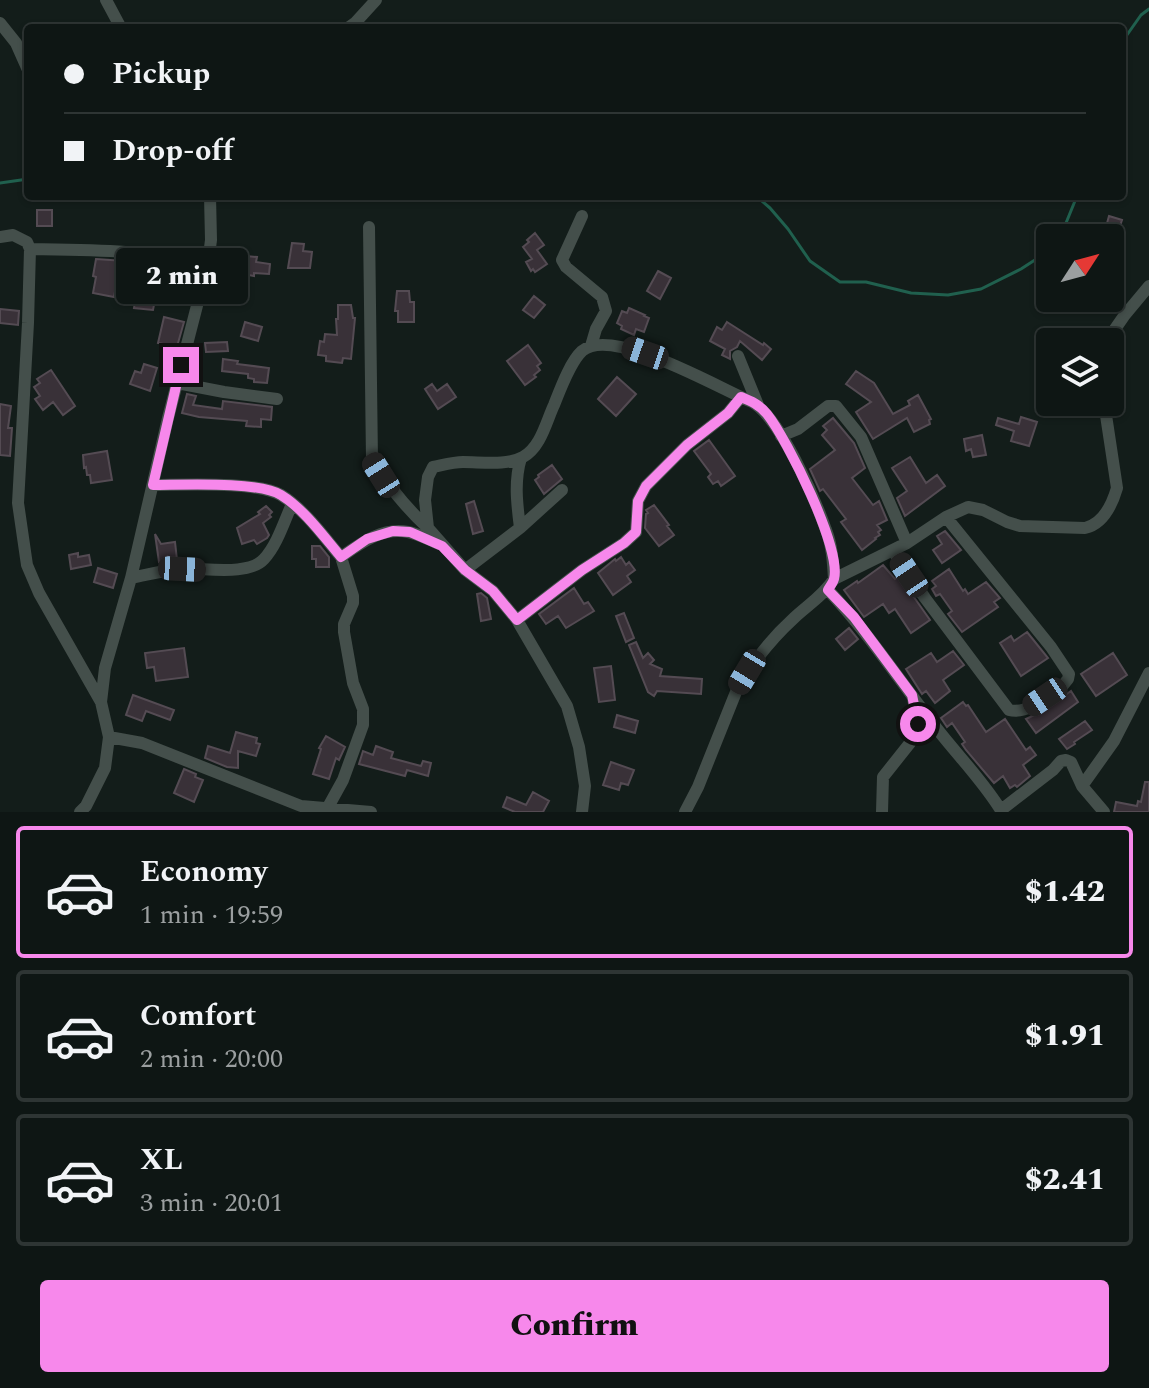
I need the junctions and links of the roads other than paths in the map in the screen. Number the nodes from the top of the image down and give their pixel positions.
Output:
1 (106, 0) edge
2 (376, 0) edge
3 (0, 23) edge
4 (119, 24) edge
5 (354, 24) edge
6 (24, 61) edge
7 (210, 200) edge
8 (582, 216) dead end
9 (369, 227) dead end
10 (0, 237) edge
11 (30, 249) junction
12 (208, 263) junction
13 (1149, 286) edge
14 (1116, 328) edge
15 (591, 346) junction
16 (738, 356) dead end
17 (177, 383) junction
18 (741, 397) junction
19 (277, 399) dead end
20 (758, 405) junction
21 (1106, 416) edge
22 (781, 436) junction
23 (521, 458) junction
24 (153, 485) junction
25 (562, 490) dead end
26 (292, 504) junction
27 (946, 517) junction
28 (428, 528) junction
29 (520, 528) junction
30 (907, 543) junction
31 (442, 546) junction
32 (893, 551) junction
33 (341, 557) junction
34 (465, 570) junction
35 (131, 578) junction
36 (831, 584) junction
37 (517, 620) junction
38 (1149, 673) edge
39 (912, 695) junction
40 (101, 702) junction
41 (109, 737) junction
42 (1082, 786) junction
43 (327, 809) junction
44 (1001, 811) edge
45 (80, 812) edge
46 (371, 812) edge
47 (582, 812) edge
48 (685, 812) edge
49 (882, 812) edge
50 (1104, 812) edge

1 - 4 street
2 - 5 street
3 - 6 street
7 - 12 street
8 - 15 street
9 - 28 street
10 - 11 street
11 - 12 street
11 - 40 street
12 - 17 street
13 - 14 street
15 - 18 street
15 - 23 street
16 - 20 street
17 - 19 street
17 - 24 street
18 - 20 street
18 - 37 street
20 - 22 street
21 - 27 street
22 - 30 street
22 - 36 street
23 - 28 street
23 - 29 street
24 - 26 street
24 - 35 street
25 - 29 street
26 - 33 street
26 - 35 street
27 - 30 street
27 - 32 street
28 - 31 street
29 - 34 street
30 - 32 street
31 - 33 street
31 - 34 street
32 - 36 street
33 - 43 street
34 - 37 street
35 - 40 street
36 - 39 street
36 - 48 street
37 - 47 street
38 - 42 street
39 - 44 street
39 - 49 street
40 - 41 street
41 - 43 street
41 - 45 street
42 - 44 street
42 - 50 street
43 - 46 street

